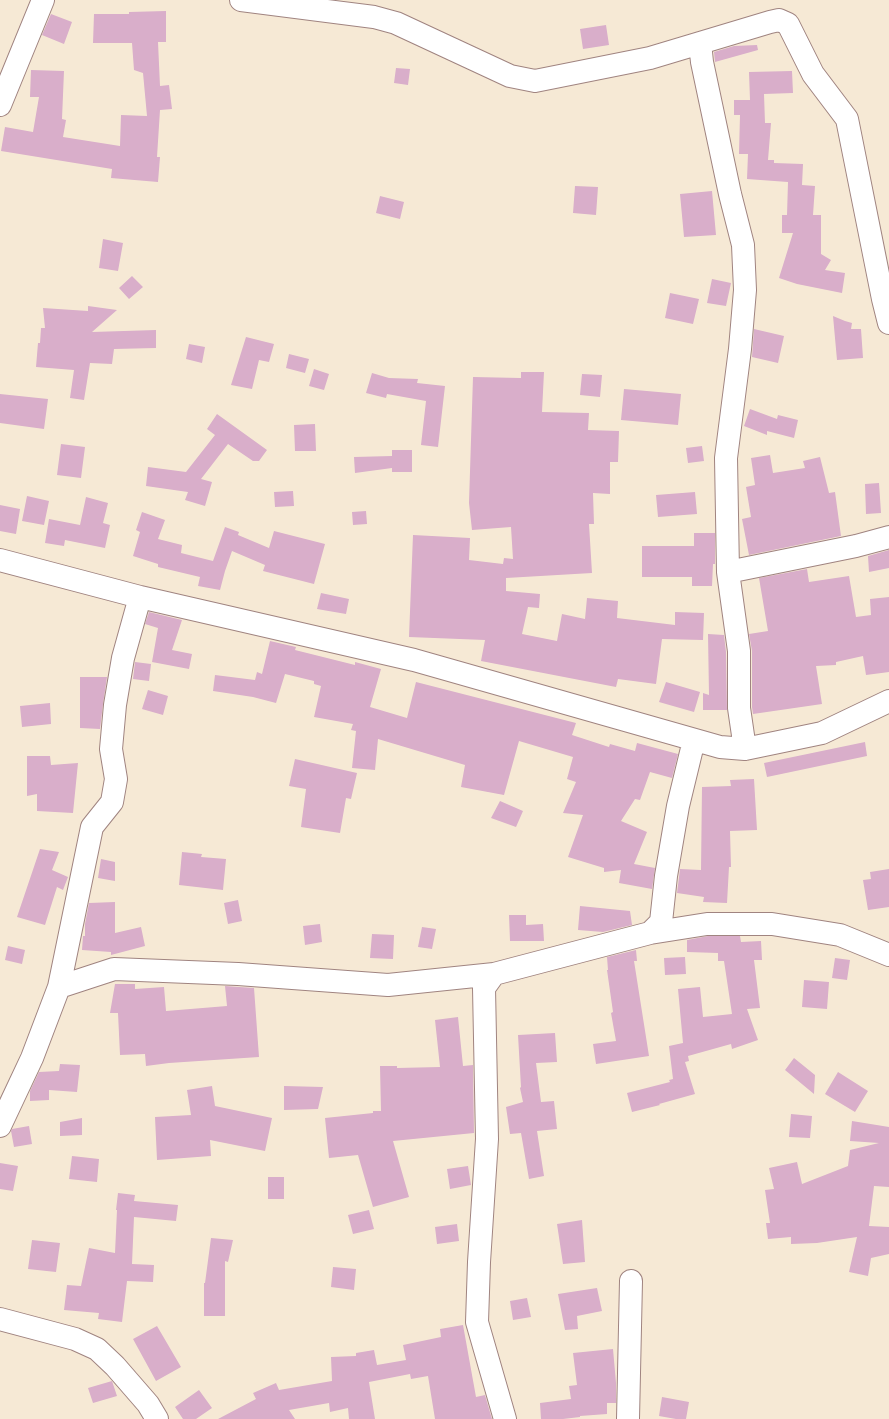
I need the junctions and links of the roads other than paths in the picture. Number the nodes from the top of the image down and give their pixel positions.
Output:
1 (43, 0) edge
2 (241, 0) edge
3 (700, 43) junction
4 (0, 105) edge
5 (889, 323) edge
6 (889, 537) edge
7 (0, 560) edge
8 (728, 572) junction
9 (140, 597) junction
10 (889, 701) edge
11 (694, 740) junction
12 (744, 749) junction
13 (650, 933) junction
14 (889, 955) edge
15 (494, 974) junction
16 (58, 987) junction
17 (0, 1126) edge
18 (631, 1281) dead end
19 (0, 1319) edge
20 (157, 1419) edge
21 (505, 1419) edge
22 (628, 1419) edge

1 - 4 street
2 - 3 street
3 - 5 street
3 - 8 street
6 - 8 street
7 - 9 street
8 - 12 street
9 - 11 street
9 - 16 street
10 - 12 street
11 - 12 street
11 - 13 street
13 - 14 street
13 - 15 street
15 - 16 street
15 - 21 street
16 - 17 street
18 - 22 street
19 - 20 street

